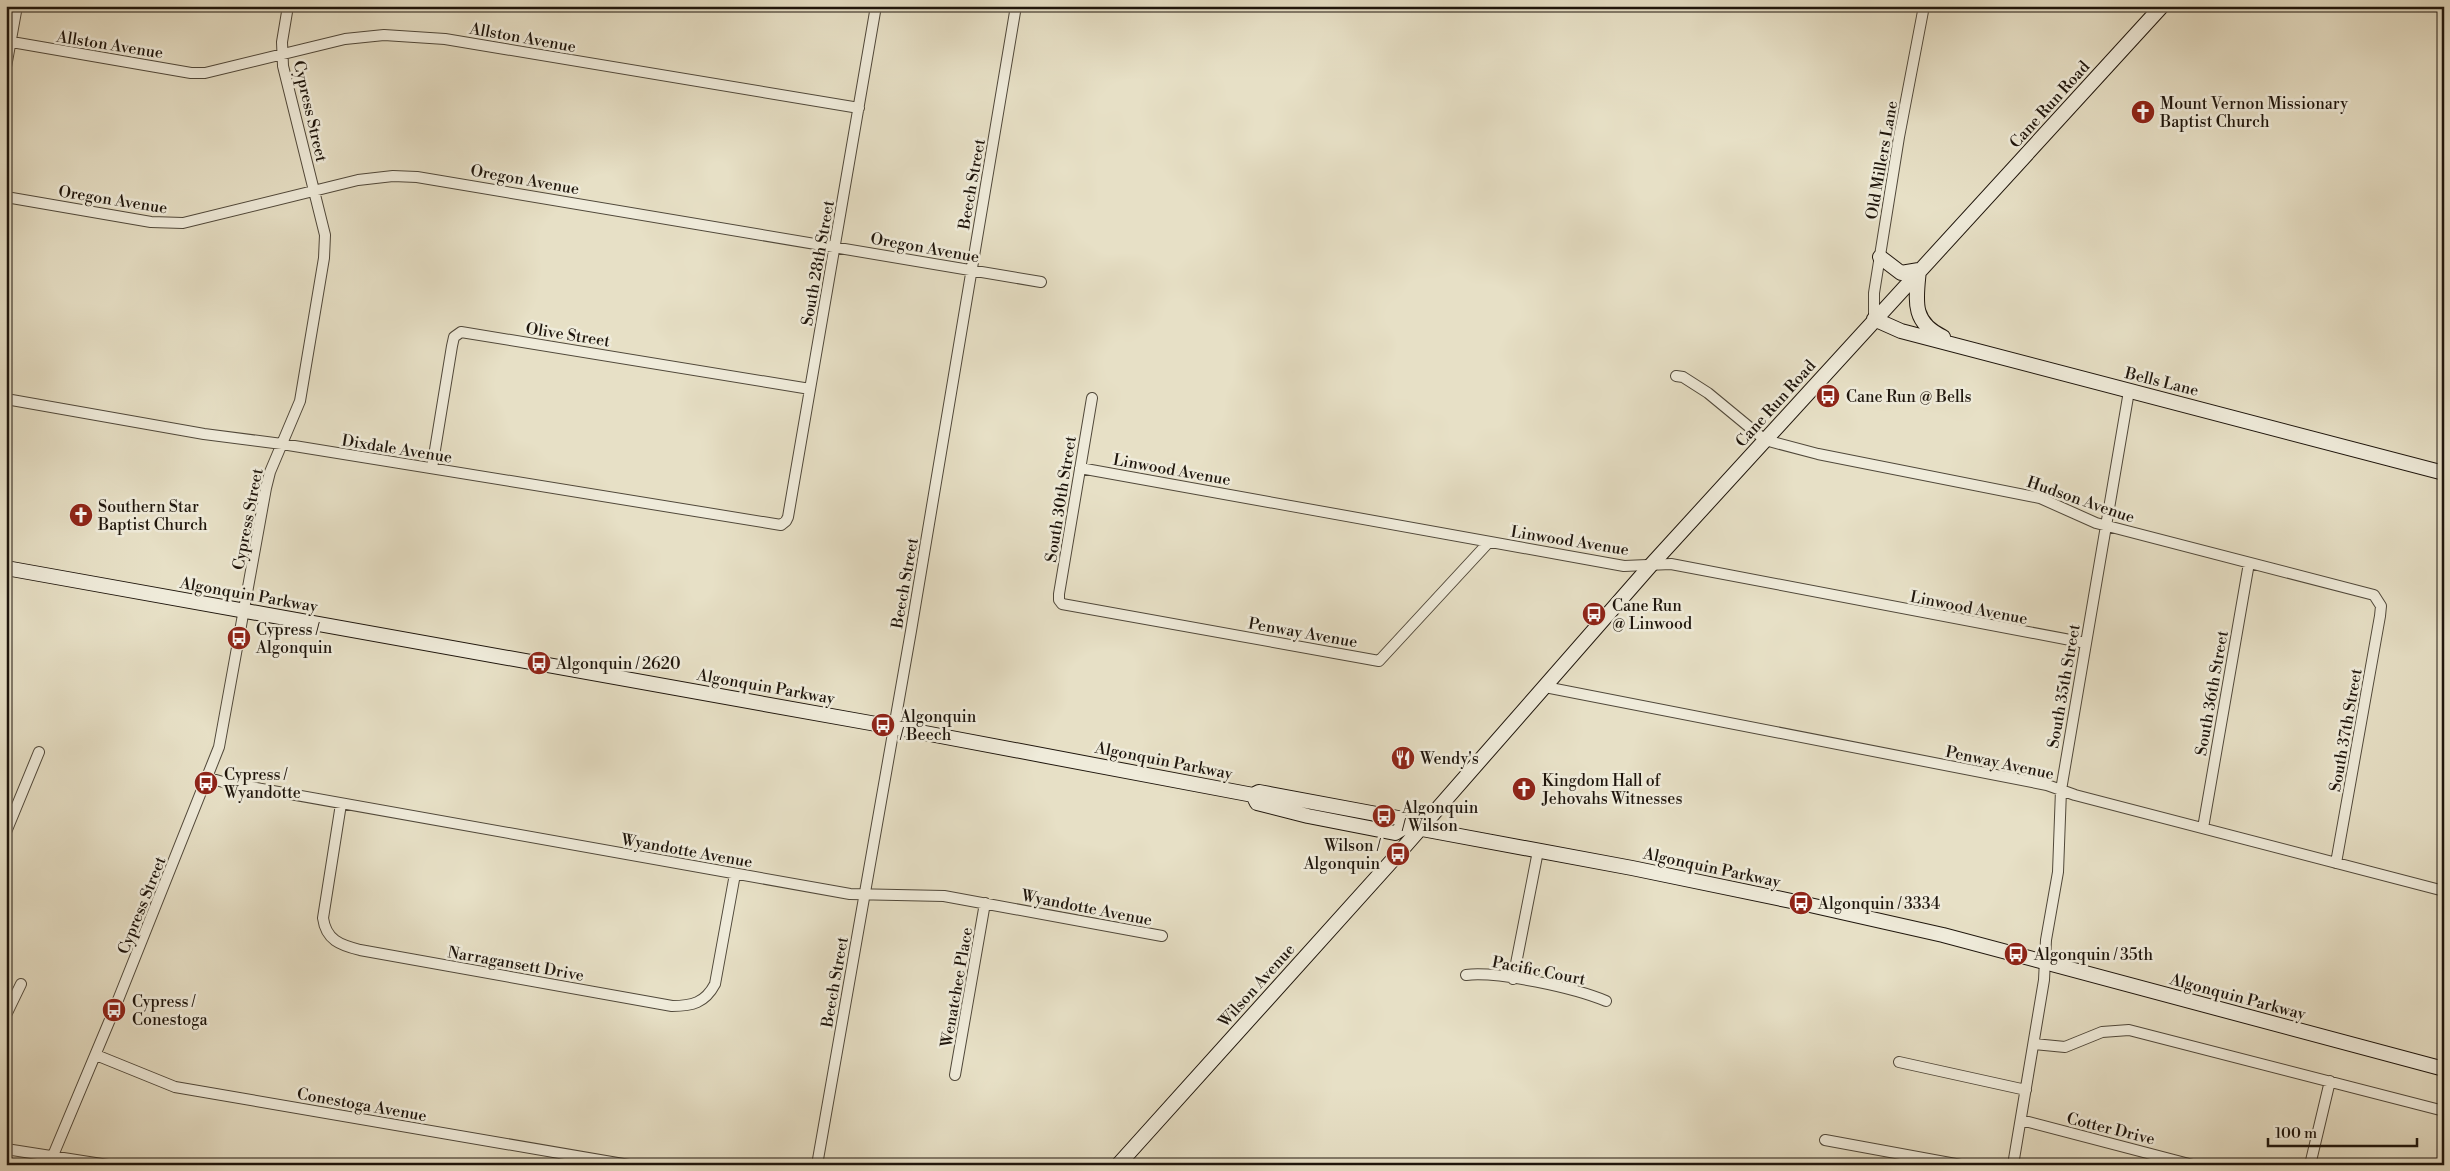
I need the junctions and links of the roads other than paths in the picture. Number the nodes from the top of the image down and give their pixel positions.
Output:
1 (17, 6) edge
2 (288, 6) edge
3 (876, 6) edge
4 (1016, 6) edge
5 (1924, 6) edge
6 (2162, 6) edge
7 (9, 42) edge
8 (283, 54) junction
9 (6, 67) edge
10 (858, 108) junction
11 (315, 190) junction
12 (6, 197) edge
13 (835, 247) junction
14 (1880, 257) junction
15 (971, 270) junction
16 (1919, 270) junction
17 (1041, 282) dead end
18 (1874, 319) junction
19 (1968, 348) junction
20 (1676, 376) dead end
21 (810, 389) junction
22 (2129, 391) junction
23 (1092, 398) dead end
24 (6, 399) edge
25 (1765, 440) junction
26 (282, 444) junction
27 (432, 468) junction
28 (1080, 468) junction
29 (2444, 473) edge
30 (783, 524) joint
31 (2106, 526) junction
32 (1489, 542) junction
33 (2249, 562) junction
34 (1651, 566) junction
35 (6, 568) edge
36 (2380, 603) joint
37 (1062, 604) joint
38 (244, 611) junction
39 (2086, 643) junction
40 (1545, 686) junction
41 (894, 727) junction
42 (39, 752) dead end
43 (209, 778) junction
44 (2061, 790) junction
45 (341, 804) junction
46 (1413, 828) junction
47 (2203, 828) junction
48 (6, 832) edge
49 (1538, 851) junction
50 (2336, 863) junction
51 (735, 874) junction
52 (2444, 891) edge
53 (865, 895) junction
54 (985, 904) junction
55 (1162, 936) dead end
56 (2045, 962) junction
57 (1466, 976) dead end
58 (1513, 979) junction
59 (21, 984) dead end
60 (1606, 1001) dead end
61 (6, 1015) edge
62 (2034, 1044) junction
63 (96, 1055) junction
64 (1899, 1062) dead end
65 (2444, 1069) edge
66 (956, 1075) dead end
67 (2330, 1081) junction
68 (2026, 1090) junction
69 (2444, 1111) edge
70 (2020, 1120) junction
71 (1825, 1140) dead end
72 (6, 1149) edge
73 (51, 1161) edge
74 (108, 1165) edge
75 (629, 1165) edge
76 (817, 1165) edge
77 (1118, 1165) edge
78 (1961, 1165) edge
79 (2013, 1165) edge
80 (2194, 1165) edge
81 (2310, 1165) edge

1 - 7 street
2 - 8 street, Cypress Street
3 - 10 street, South 28th Street
4 - 15 street, Beech Street
5 - 14 street, Old Millers Lane
6 - 16 main road, Cane Run Road
7 - 8 street, Allston Avenue
7 - 9 street
8 - 10 street, Allston Avenue
8 - 11 street, Cypress Street
10 - 13 street, South 28th Street
11 - 12 street, Oregon Avenue
11 - 13 street, Oregon Avenue
11 - 26 street, Cypress Street
13 - 15 street, Oregon Avenue
13 - 21 street, South 28th Street
14 - 16 main road
14 - 18 street, Old Millers Lane
15 - 17 street, Oregon Avenue
15 - 41 street, Beech Street
16 - 18 main road, Cane Run Road
16 - 19 main road
18 - 19 main road, Bells Lane
18 - 25 main road, Cane Run Road
19 - 22 main road, Bells Lane
20 - 25 street
21 - 27 street, Olive Street
21 - 30 street, South 28th Street
22 - 29 main road, Bells Lane
22 - 31 street, South 35th Street
23 - 28 street, South 30th Street
24 - 26 street, Dixdale Avenue
25 - 31 street, Hudson Avenue
25 - 34 main road, Cane Run Road
26 - 27 street, Dixdale Avenue
26 - 38 street, Cypress Street
27 - 30 street, Dixdale Avenue
28 - 32 street, Linwood Avenue
28 - 37 street, South 30th Street
31 - 33 street, Hudson Avenue
31 - 39 street, South 35th Street
32 - 34 street, Linwood Avenue
32 - 37 street, Penway Avenue
33 - 36 street, Hudson Avenue
33 - 47 street, South 36th Street
34 - 39 street, Linwood Avenue
34 - 40 main road, Cane Run Road
35 - 38 main road, Algonquin Parkway
36 - 50 street, South 37th Street
38 - 41 main road, Algonquin Parkway
38 - 43 street, Cypress Street
39 - 44 street, South 35th Street
40 - 44 street, Penway Avenue
40 - 46 main road, Cane Run Road
41 - 46 main road, Algonquin Parkway
41 - 53 street, Beech Street
42 - 48 street
43 - 45 street, Wyandotte Avenue
43 - 63 street, Cypress Street
44 - 47 street, Penway Avenue
44 - 56 street, South 35th Street
45 - 51 street, Wyandotte Avenue
45 - 51 street, Narragansett Drive
46 - 49 main road, Algonquin Parkway
46 - 77 main road, Wilson Avenue
47 - 50 street, Penway Avenue
49 - 56 main road, Algonquin Parkway
49 - 58 street
50 - 52 street, Penway Avenue
51 - 53 street, Wyandotte Avenue
53 - 54 street, Wyandotte Avenue
53 - 76 street, Beech Street
54 - 55 street, Wyandotte Avenue
54 - 66 street, Wenatchee Place
56 - 62 street, South 35th Street
56 - 65 main road, Algonquin Parkway
57 - 58 street, Pacific Court
58 - 60 street, Pacific Court
59 - 61 street
62 - 67 street
62 - 68 street, South 35th Street
63 - 73 street, Cypress Street
63 - 75 street, Conestoga Avenue
64 - 68 street
67 - 69 street
67 - 81 street
68 - 70 street, South 35th Street
70 - 79 street, South 35th Street
70 - 80 street, Cotter Drive
71 - 78 street
72 - 73 street
73 - 74 street

